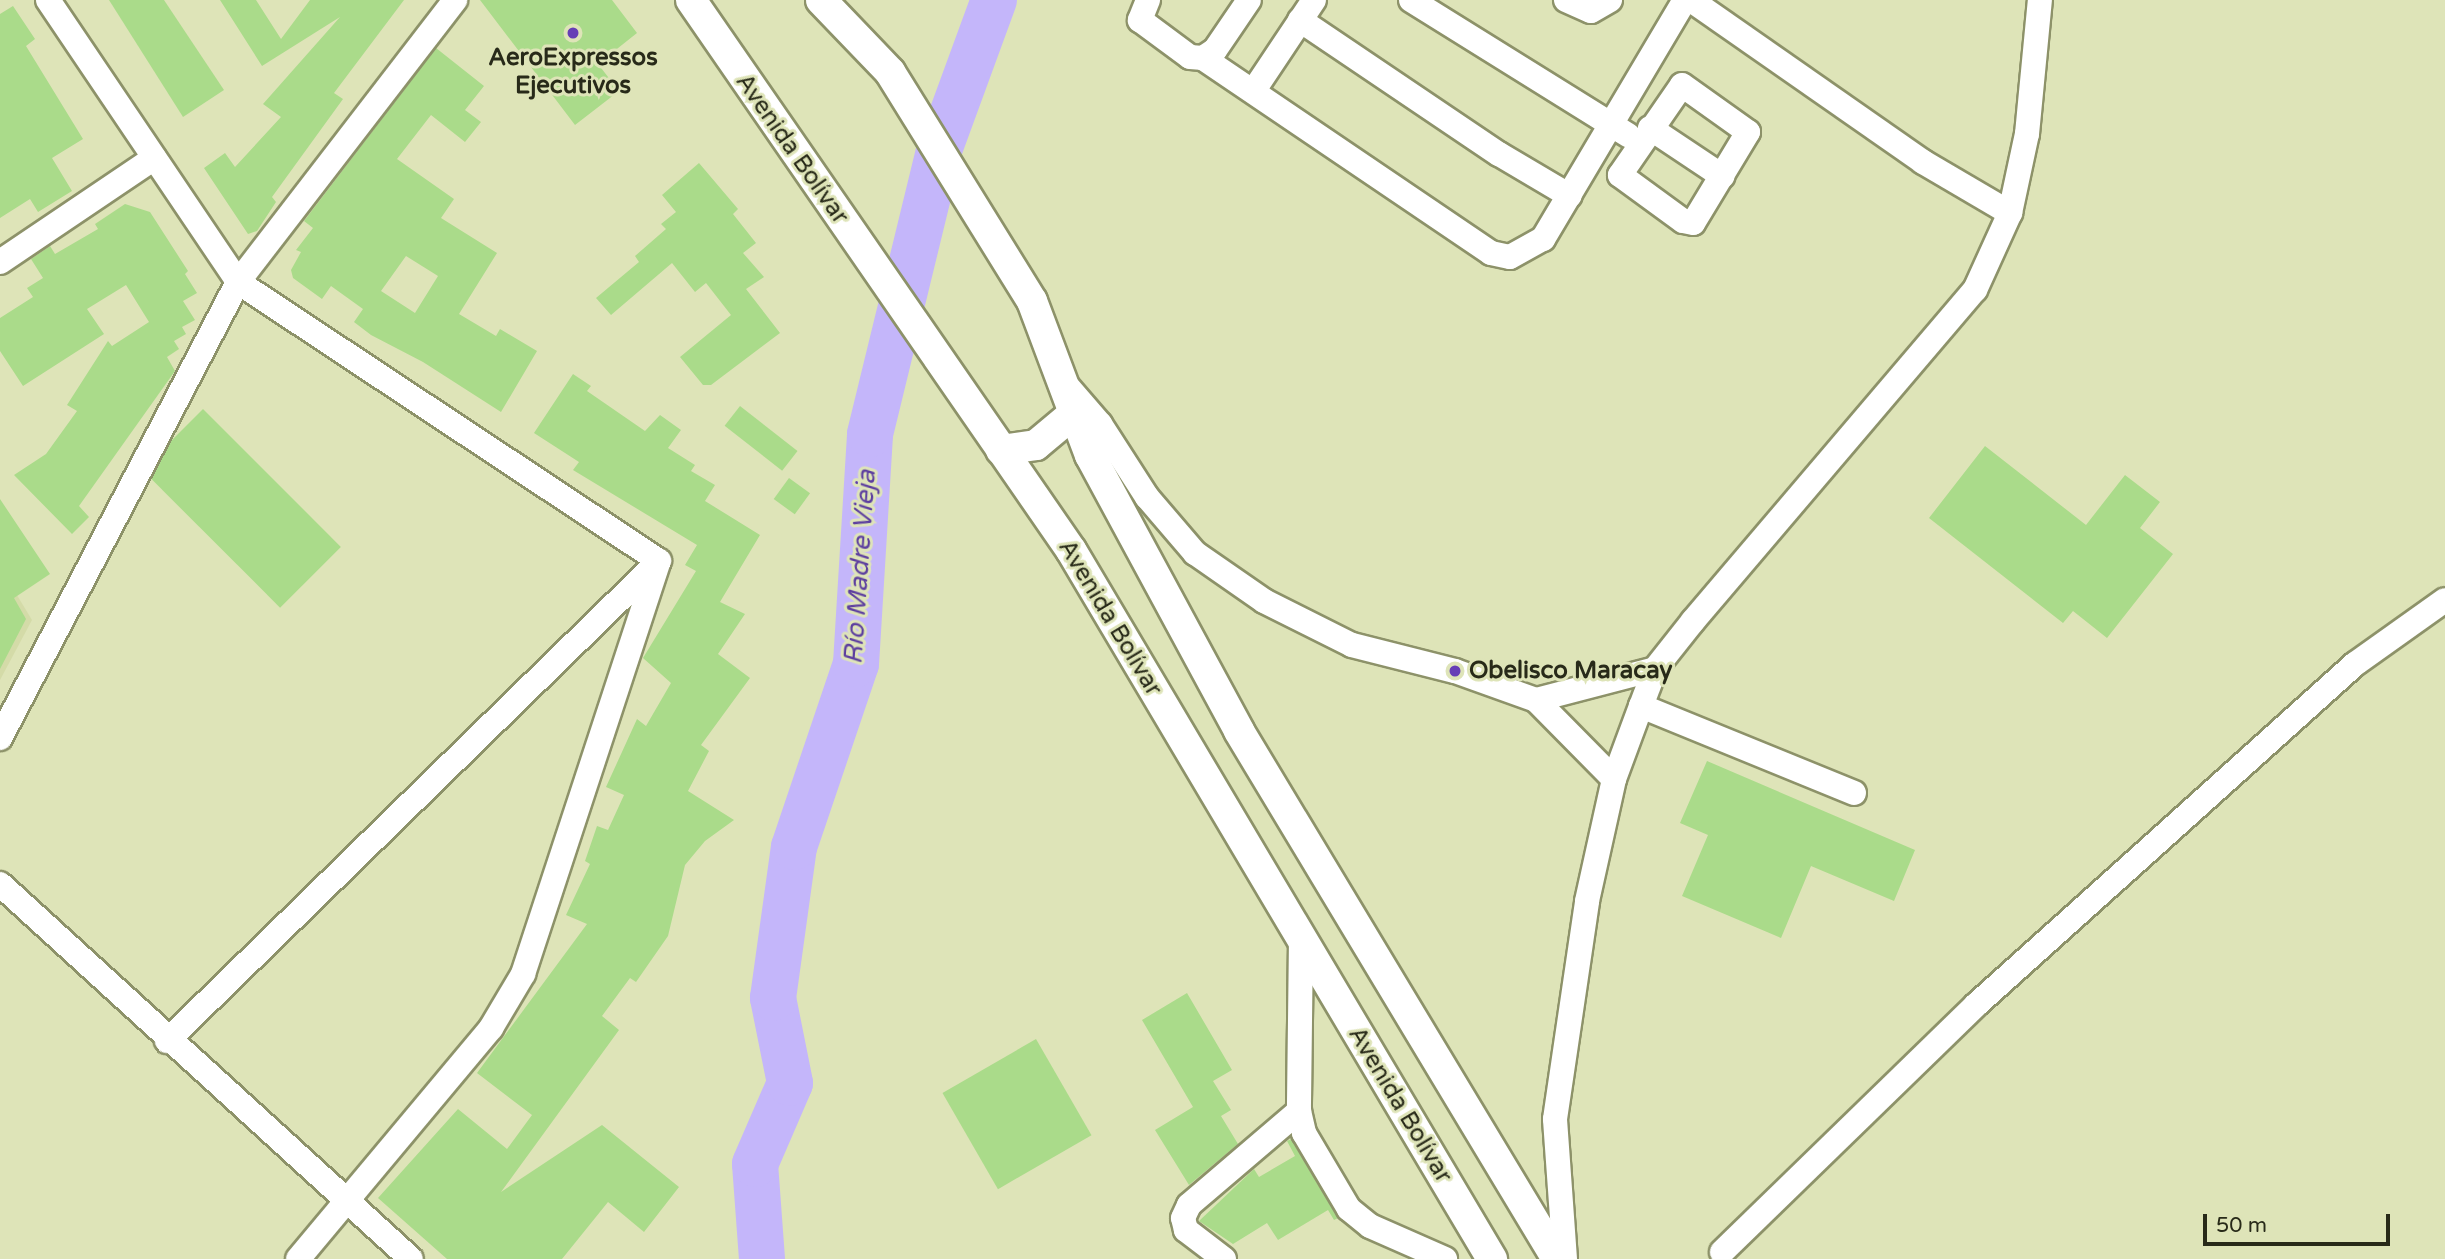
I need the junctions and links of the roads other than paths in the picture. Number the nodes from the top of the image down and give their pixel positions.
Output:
1 (48, 0) edge
2 (455, 0) edge
3 (821, 0) edge
4 (1148, 0) edge
5 (1249, 0) edge
6 (1411, 0) edge
7 (1566, 0) edge
8 (1610, 0) edge
9 (1685, 0) edge
10 (1691, 0) edge
11 (2040, 0) edge
12 (697, 4) edge
13 (1307, 10) edge
14 (1203, 58) junction
15 (1254, 90) junction
16 (1614, 126) junction
17 (1645, 136) junction
18 (155, 158) junction
19 (1722, 176) junction
20 (1570, 196) junction
21 (2010, 213) junction
22 (0, 262) edge
23 (238, 282) junction
24 (1059, 377) junction
25 (1073, 414) junction
26 (1001, 450) junction
27 (659, 561) junction
28 (2445, 600) edge
29 (1655, 669) junction
30 (1536, 700) junction
31 (1641, 706) junction
32 (0, 738) edge
33 (1614, 779) junction
34 (1854, 793) dead end
35 (0, 884) edge
36 (1301, 939) junction
37 (167, 1041) junction
38 (1299, 1111) junction
39 (347, 1199) junction
40 (1722, 1252) dead end
41 (298, 1259) edge
42 (411, 1259) edge
43 (1224, 1259) edge
44 (1445, 1259) edge
45 (1492, 1259) edge
46 (1558, 1259) edge
47 (1565, 1259) edge

1 - 18 street
2 - 23 street
3 - 24 main road
4 - 14 street
5 - 14 street
6 - 16 street
7 - 8 street
9 - 16 street
10 - 21 street
11 - 21 street
12 - 26 main road, Avenida Bolívar
13 - 15 street
13 - 20 street
14 - 15 street
15 - 20 street
16 - 17 street
16 - 20 street
17 - 19 street
17 - 19 street
17 - 19 street
18 - 22 street
18 - 23 street
21 - 29 street
23 - 27 street
23 - 32 street
24 - 25 main road
24 - 30 street
25 - 26 main road
25 - 46 main road
26 - 36 main road, Avenida Bolívar
27 - 37 street
27 - 39 street
28 - 40 street
29 - 30 street
29 - 31 street
30 - 33 street
31 - 33 street
31 - 34 street
33 - 47 street
35 - 37 street
36 - 38 street
36 - 45 main road, Avenida Bolívar
37 - 39 street
38 - 43 street
38 - 44 street
39 - 41 street
39 - 42 street

